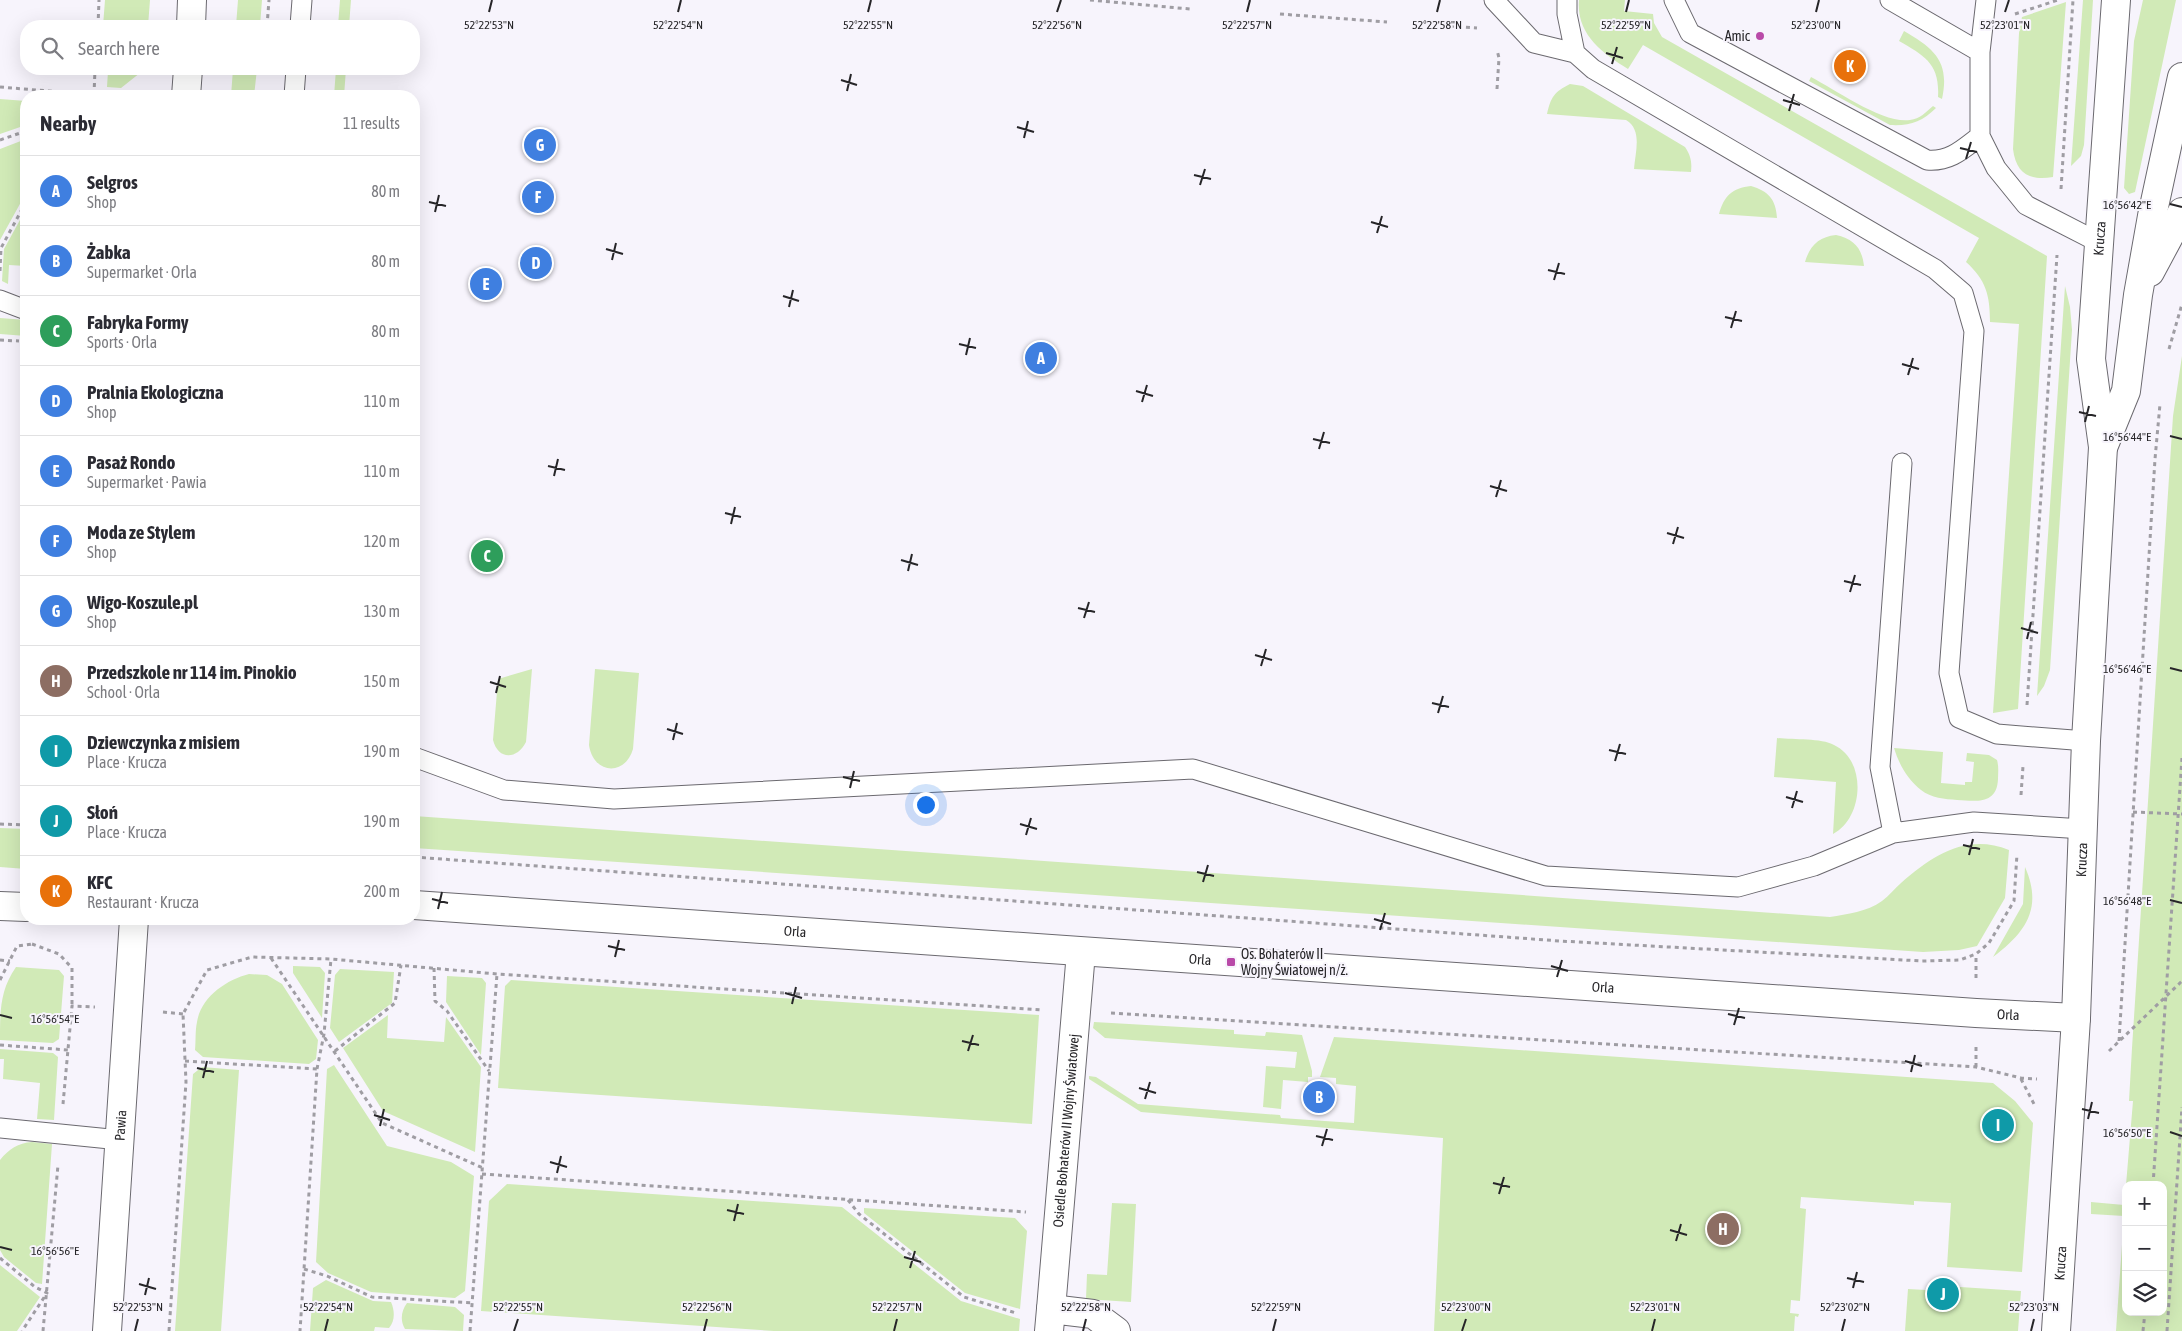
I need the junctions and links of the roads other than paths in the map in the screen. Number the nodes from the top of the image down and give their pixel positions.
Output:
1 (192, 0) edge
2 (302, 0) edge
3 (1494, 0) edge
4 (1567, 0) edge
5 (1674, 0) edge
6 (1890, 0) edge
7 (1986, 0) edge
8 (2116, 0) edge
9 (191, 20) edge
10 (300, 20) edge
11 (1980, 52) junction
12 (1575, 53) junction
13 (188, 75) edge
14 (296, 75) edge
15 (2182, 77) edge
16 (186, 90) edge
17 (294, 90) edge
18 (1980, 136) junction
19 (2182, 212) edge
20 (2100, 243) junction
21 (2138, 295) junction
22 (0, 300) edge
23 (20, 308) edge
24 (2103, 447) junction
25 (1902, 463) dead end
26 (2086, 741) junction
27 (420, 759) edge
28 (2083, 829) junction
29 (1893, 832) junction
30 (420, 905) edge
31 (0, 906) edge
32 (20, 907) edge
33 (134, 925) edge
34 (1081, 952) junction
35 (2076, 1018) junction
36 (0, 1128) edge
37 (120, 1140) junction
38 (1050, 1320) edge
39 (107, 1331) edge
40 (1116, 1331) edge
41 (2056, 1331) edge

1 - 9 street
2 - 10 lane
3 - 12 lane
4 - 12 lane
5 - 18 lane
6 - 11 lane
7 - 11 lane
8 - 20 street, Krucza
11 - 18 lane
12 - 26 lane
13 - 16 street
14 - 17 lane
15 - 21 street, Krucza
18 - 20 lane
19 - 21 street, Krucza
20 - 24 street, Krucza
21 - 24 street, Krucza
22 - 23 lane
24 - 26 street, Krucza
25 - 29 lane
26 - 28 street, Krucza
27 - 29 lane
28 - 29 lane
28 - 35 street, Krucza
30 - 34 street, Orla
31 - 32 street
33 - 37 street, Pawia
34 - 35 street, Orla
34 - 38 street, Osiedle Bohaterów II Wojny Światowej
35 - 41 street, Krucza
36 - 37 lane
37 - 39 street, Pawia
38 - 40 street, Osiedle Bohaterów II Wojny Światowej

